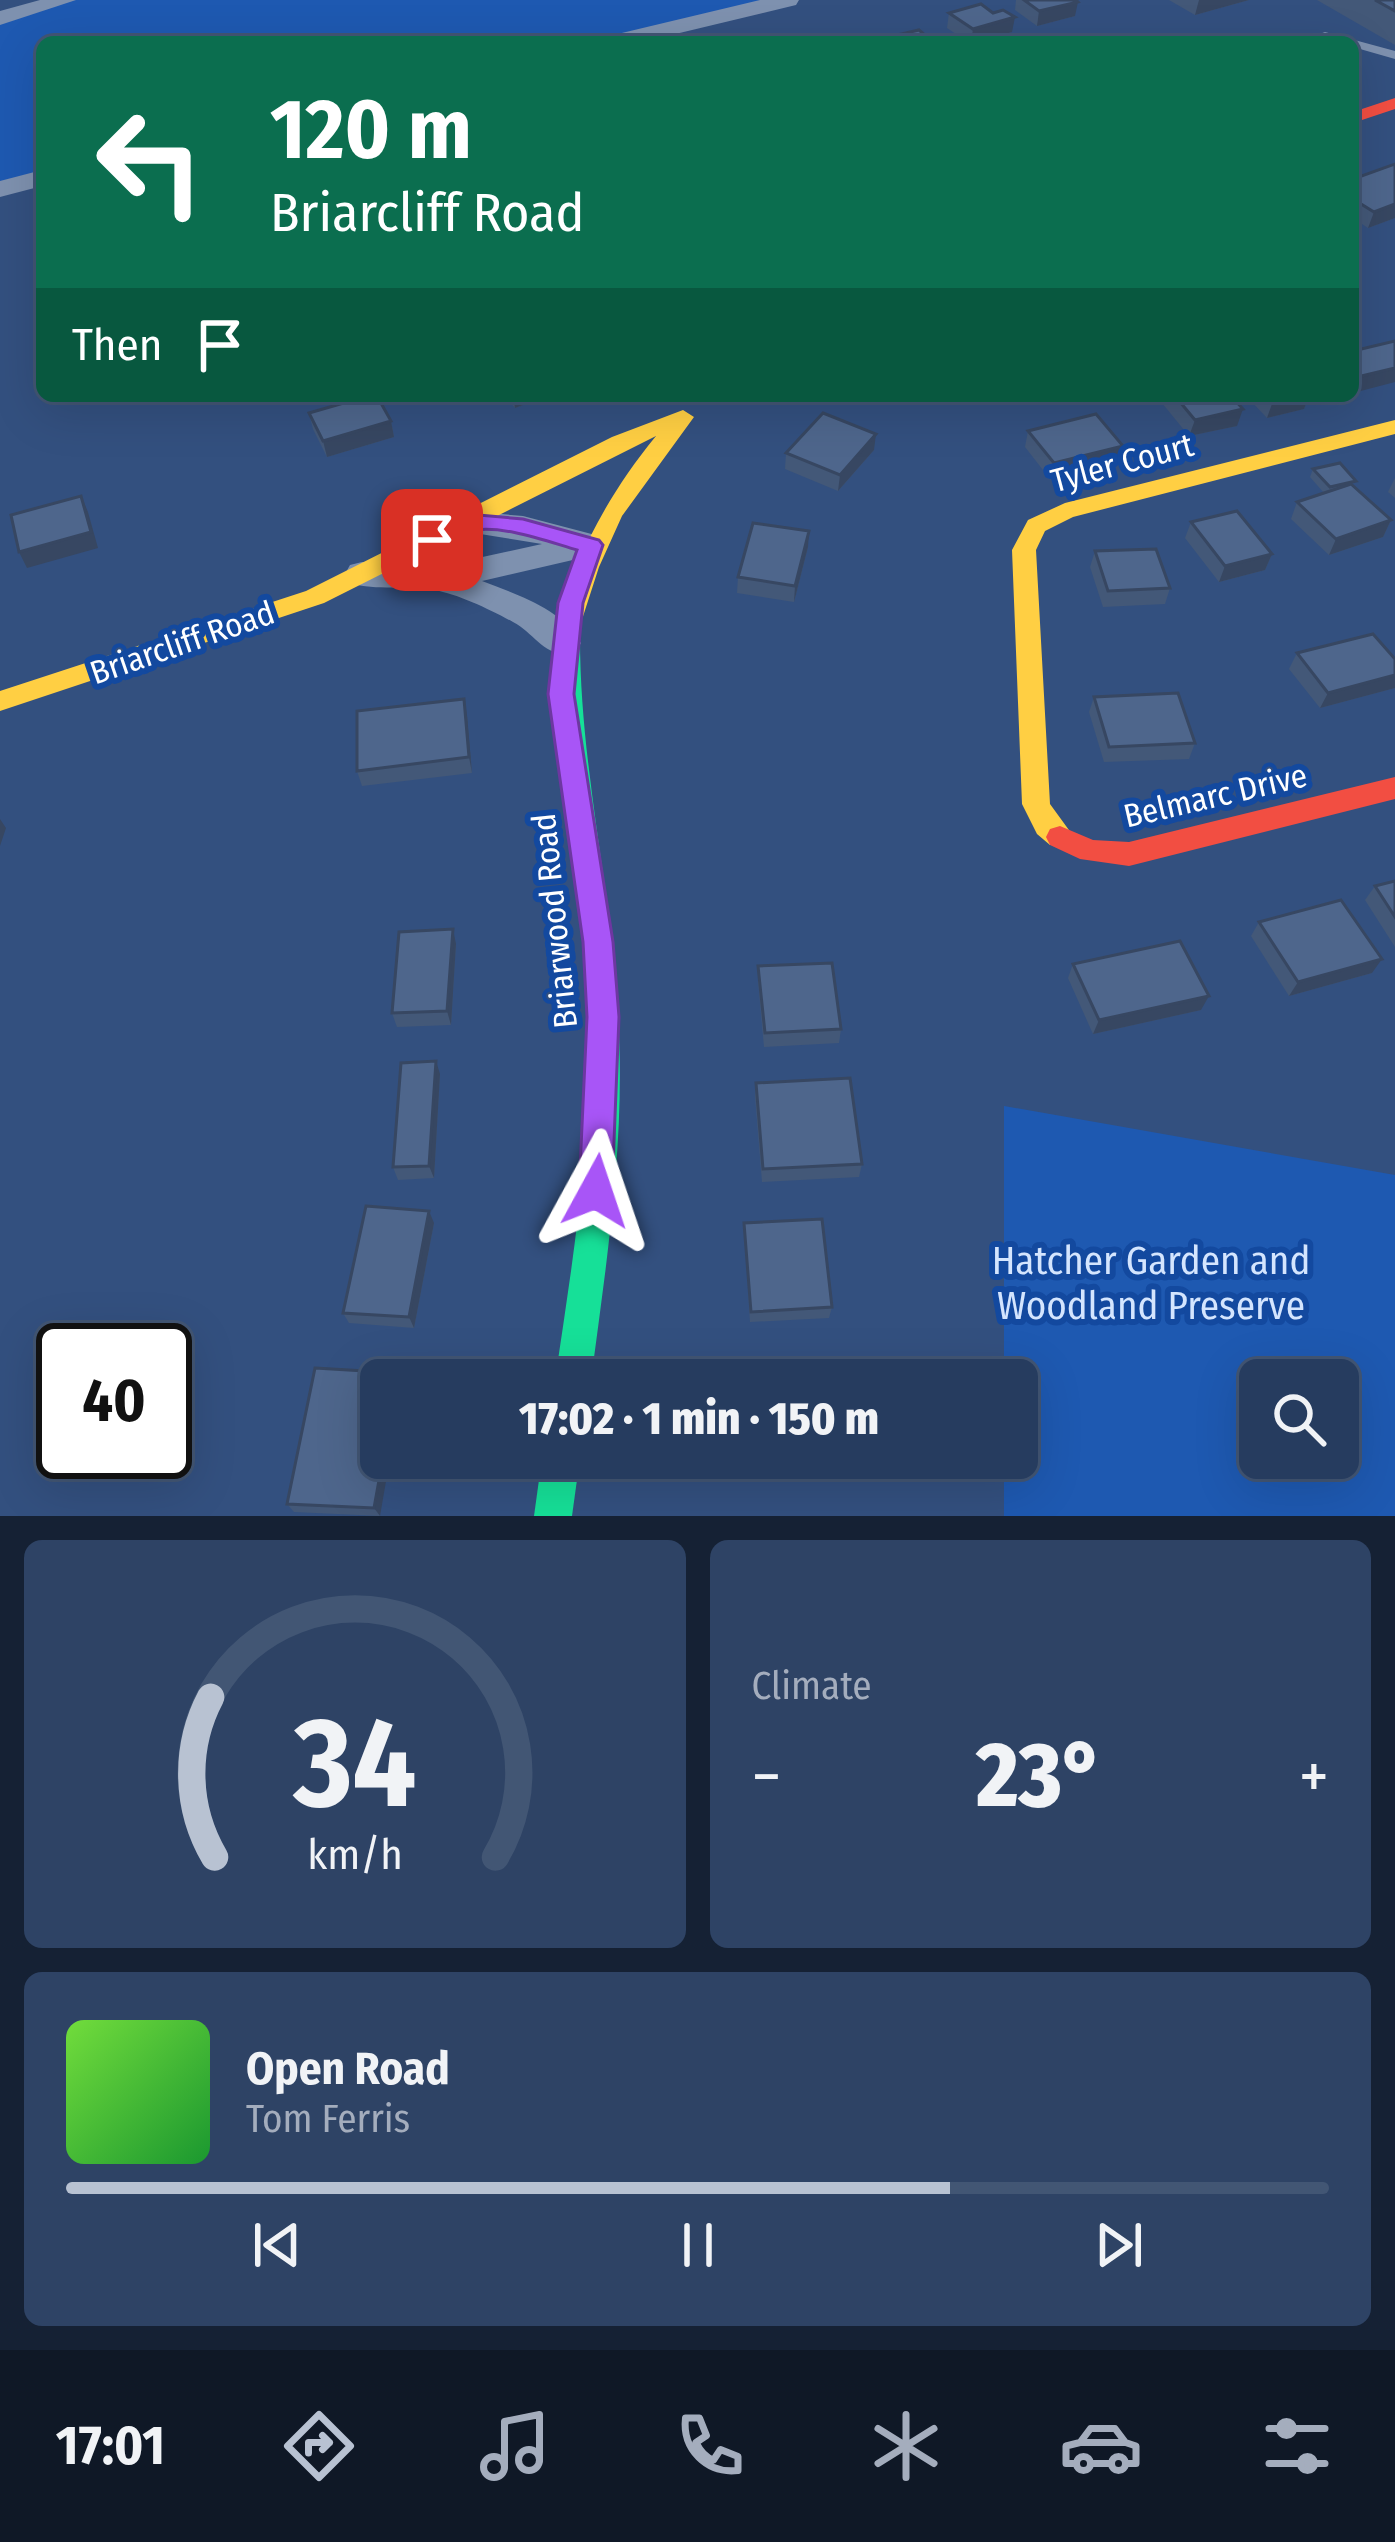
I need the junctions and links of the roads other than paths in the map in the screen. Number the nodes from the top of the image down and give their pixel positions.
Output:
1 (65, 0) edge
2 (788, 0) edge
3 (0, 18) edge
4 (639, 36) edge
5 (1359, 45) edge
6 (1395, 55) edge
7 (1395, 104) edge
8 (1359, 116) edge
9 (36, 180) edge
10 (0, 189) edge
11 (702, 402) edge
12 (683, 417) junction
13 (1395, 428) edge
14 (467, 522) junction
15 (591, 545) junction
16 (362, 574) junction
17 (441, 578) junction
18 (563, 644) junction
19 (0, 701) edge
20 (1395, 788) edge
21 (1053, 834) joint
22 (574, 1359) edge
23 (558, 1479) edge
24 (553, 1516) edge

1 - 3 street
2 - 4 street
5 - 6 lane
7 - 8 street
9 - 10 street
11 - 12 street, Briarcliff Road
12 - 14 street, Briarcliff Road
12 - 15 street, Briarwood Road
13 - 21 street, Tyler Court
14 - 15 street
14 - 16 street, Briarcliff Road
15 - 17 street, Briarcliff Road
15 - 18 street, Briarwood Road
16 - 17 street, Briarcliff Road
16 - 19 street, Briarcliff Road
17 - 18 street, Briarcliff Road
18 - 22 street, Briarwood Road
20 - 21 street, Belmarc Drive
23 - 24 street

